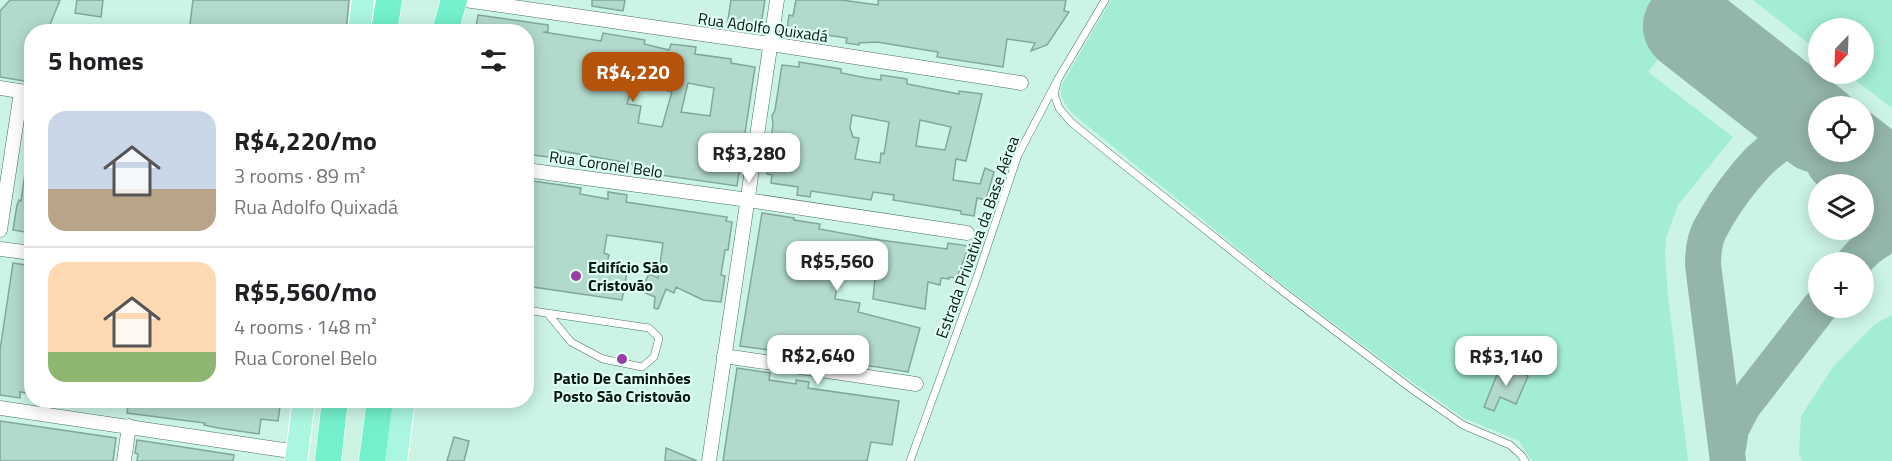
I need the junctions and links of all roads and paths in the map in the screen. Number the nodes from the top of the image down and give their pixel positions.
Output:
1 (363, 0) edge
2 (389, 0) edge
3 (435, 0) edge
4 (454, 0) edge
5 (463, 0) edge
6 (777, 0) edge
7 (1106, 0) edge
8 (360, 24) edge
9 (385, 24) edge
10 (431, 24) edge
11 (447, 24) edge
12 (458, 24) edge
13 (771, 44) junction
14 (1058, 78) junction
15 (1021, 83) dead end
16 (0, 88) edge
17 (24, 92) edge
18 (24, 103) edge
19 (534, 171) edge
20 (748, 200) junction
21 (0, 230) edge
22 (967, 233) dead end
23 (0, 249) edge
24 (24, 252) edge
25 (534, 311) edge
26 (548, 314) junction
27 (724, 356) junction
28 (916, 384) dead end
29 (0, 408) edge
30 (303, 408) edge
31 (334, 408) edge
32 (379, 408) edge
33 (403, 408) edge
34 (129, 426) junction
35 (297, 456) edge
36 (124, 461) edge
37 (328, 461) edge
38 (372, 461) edge
39 (396, 461) edge
40 (708, 461) edge
41 (910, 461) edge
42 (1525, 461) edge

1 - 8 main road
2 - 9 highway
3 - 10 highway
4 - 11 highway
5 - 12 main road
5 - 13 street, Rua Adolfo Quixadá
6 - 13 street
7 - 14 lane, Estrada Privativa da Base Aérea
13 - 15 street, Rua Adolfo Quixadá
13 - 20 street
14 - 41 lane, Estrada Privativa da Base Aérea
14 - 42 lane
16 - 17 street
18 - 21 street
19 - 20 street, Rua Coronel Belo
20 - 22 street, Rua Coronel Belo
20 - 27 street
23 - 24 street
25 - 26 lane
26 - 26 lane
27 - 28 street
27 - 40 street
29 - 34 street
30 - 35 main road
31 - 37 highway
32 - 38 highway
33 - 39 main road
34 - 35 street
34 - 36 street

